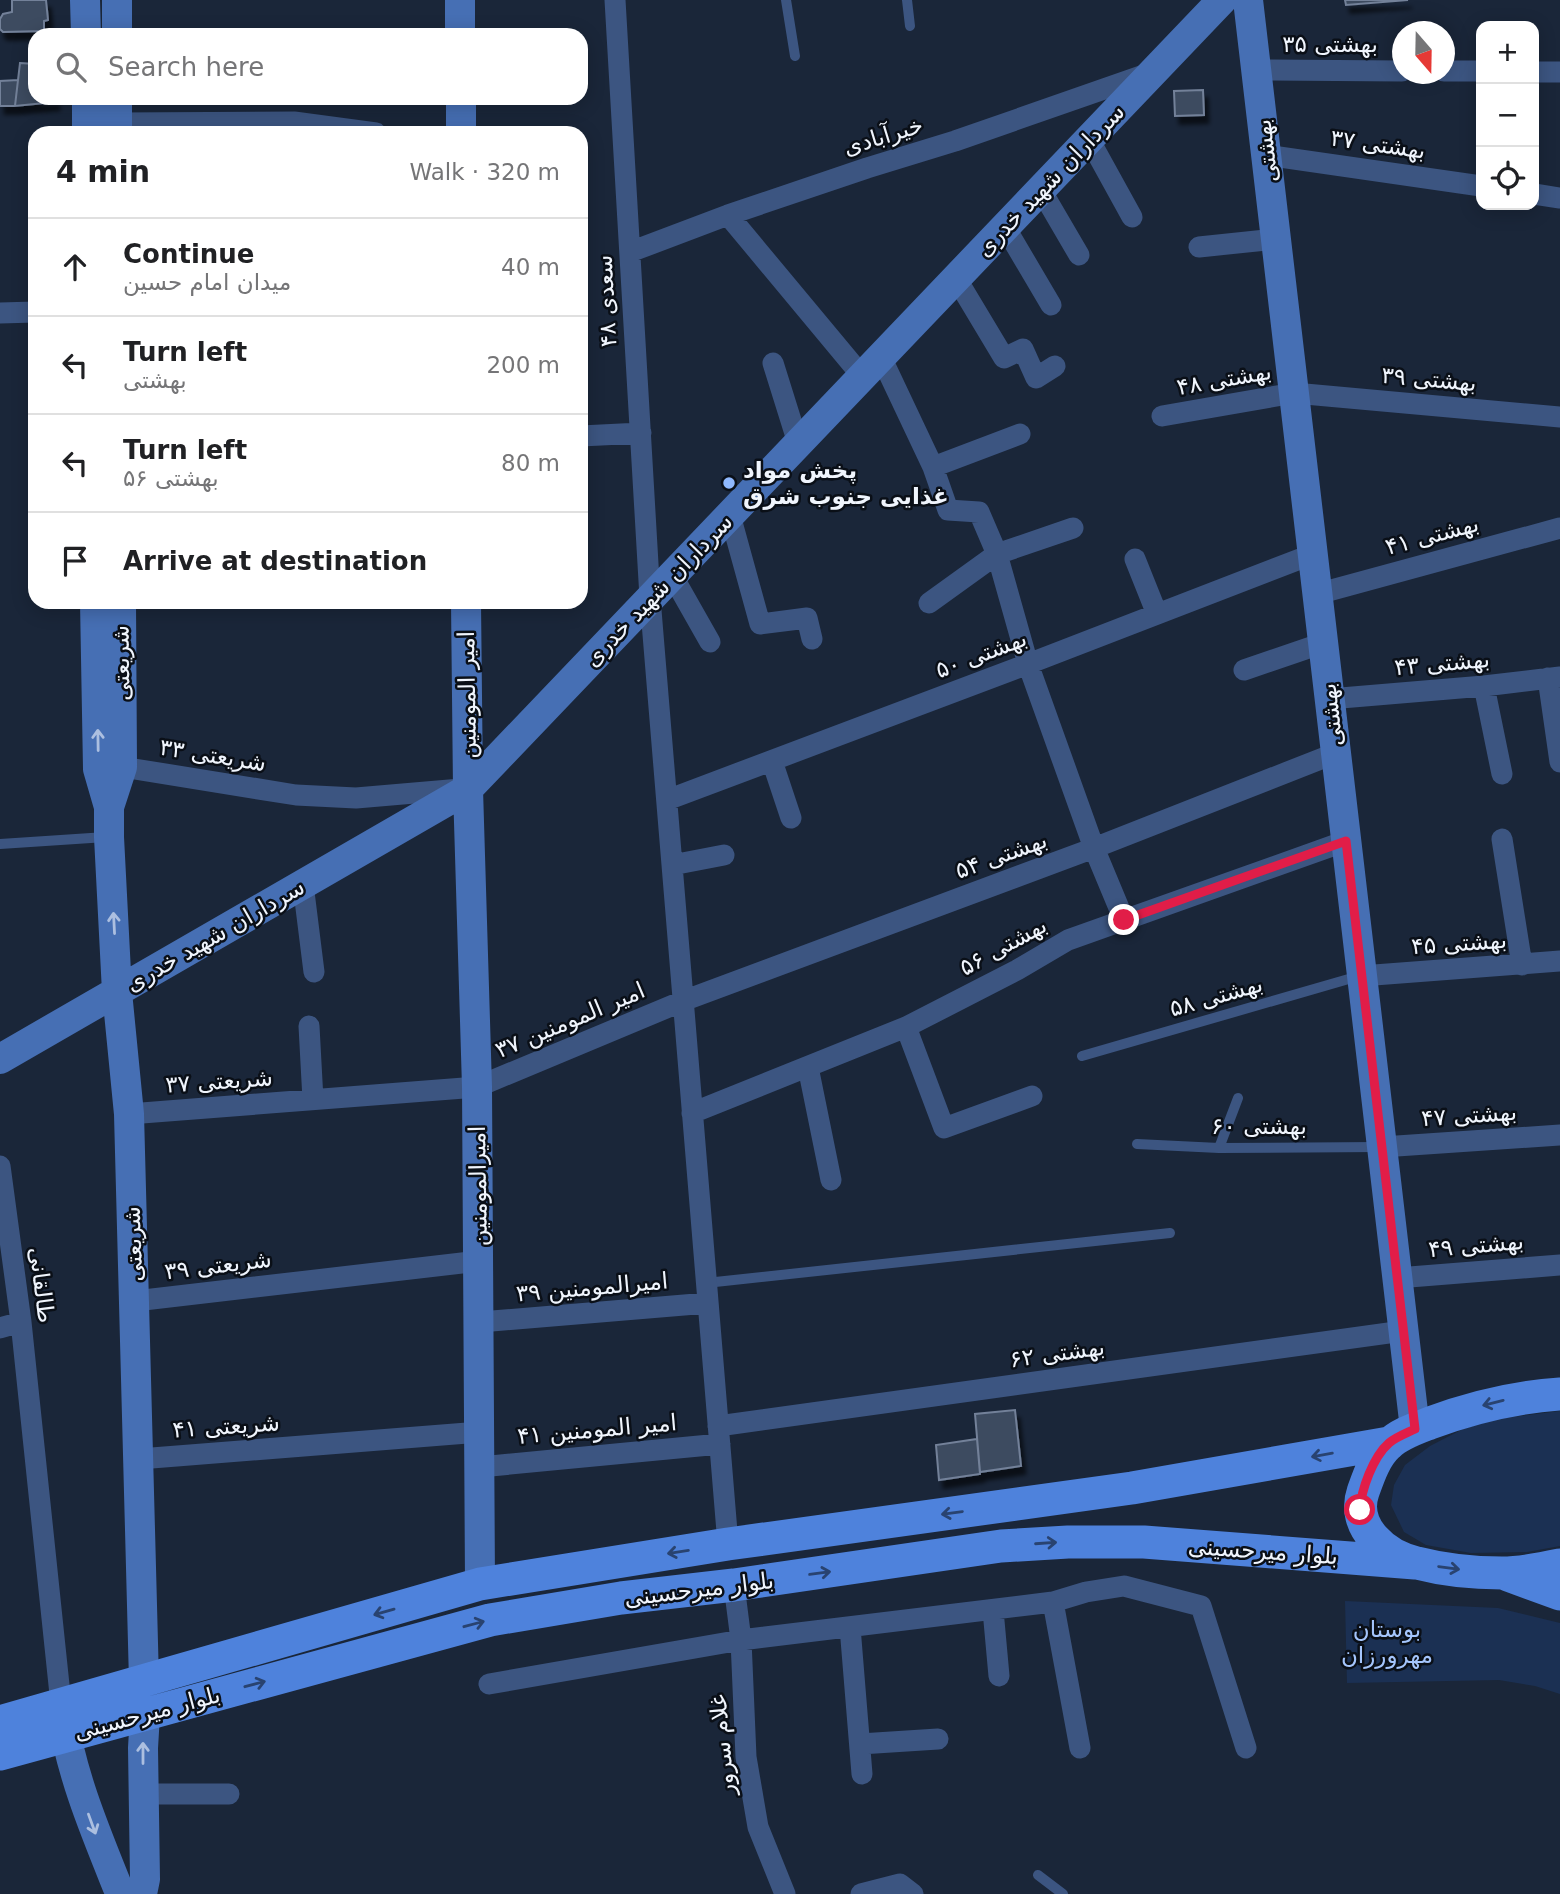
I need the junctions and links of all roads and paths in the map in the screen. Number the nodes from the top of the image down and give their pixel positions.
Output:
1 (85, 0) edge
2 (117, 0) edge
3 (460, 0) edge
4 (615, 0) edge
5 (786, 0) edge
6 (906, 0) edge
7 (1222, 0) edge
8 (1248, 0) edge
9 (910, 26) dead end
10 (86, 28) edge
11 (117, 28) edge
12 (460, 28) edge
13 (794, 57) dead end
14 (1256, 70) junction
15 (1392, 71) edge
16 (1455, 71) edge
17 (1476, 71) edge
18 (1153, 72) junction
19 (1539, 72) edge
20 (1560, 72) edge
21 (87, 105) edge
22 (461, 105) edge
23 (117, 118) edge
24 (88, 126) edge
25 (324, 126) edge
26 (461, 126) edge
27 (1089, 139) junction
28 (1266, 155) junction
29 (1476, 185) edge
30 (1041, 190) junction
31 (1539, 195) edge
32 (1560, 198) edge
33 (728, 215) junction
34 (1132, 217) dead end
35 (1005, 227) junction
36 (1276, 239) junction
37 (1199, 247) dead end
38 (630, 252) junction
39 (1079, 255) dead end
40 (957, 278) junction
41 (1051, 305) dead end
42 (28, 312) edge
43 (0, 313) edge
44 (773, 363) dead end
45 (1055, 366) dead end
46 (871, 367) junction
47 (1294, 393) junction
48 (1162, 416) dead end
49 (1560, 417) edge
50 (641, 433) junction
51 (1020, 434) dead end
52 (588, 436) edge
53 (798, 443) junction
54 (933, 467) junction
55 (730, 515) junction
56 (1073, 528) dead end
57 (1560, 528) edge
58 (997, 554) junction
59 (1313, 554) junction
60 (1135, 559) dead end
61 (672, 575) junction
62 (1317, 594) junction
63 (650, 598) junction
64 (929, 603) dead end
65 (95, 609) edge
66 (121, 609) edge
67 (466, 609) edge
68 (1157, 614) junction
69 (812, 639) dead end
70 (710, 642) dead end
71 (1323, 643) junction
72 (1028, 664) junction
73 (1244, 670) dead end
74 (1554, 677) edge
75 (1484, 686) junction
76 (1329, 699) junction
77 (1336, 753) junction
78 (772, 761) junction
79 (1560, 762) edge
80 (122, 767) junction
81 (1502, 774) dead end
82 (468, 789) junction
83 (667, 800) junction
84 (109, 807) junction
85 (791, 818) dead end
86 (109, 837) junction
87 (1502, 839) dead end
88 (1346, 841) junction
89 (0, 844) edge
90 (1094, 848) junction
91 (724, 855) dead end
92 (672, 864) junction
93 (303, 884) junction
94 (1124, 920) junction
95 (1560, 961) edge
96 (1522, 965) junction
97 (314, 972) dead end
98 (1362, 975) junction
99 (117, 992) junction
100 (683, 1001) junction
101 (309, 1026) dead end
102 (906, 1027) junction
103 (1082, 1056) dead end
104 (0, 1059) edge
105 (807, 1068) junction
106 (477, 1087) junction
107 (1032, 1096) dead end
108 (1238, 1098) dead end
109 (313, 1100) junction
110 (692, 1113) junction
111 (129, 1114) junction
112 (1560, 1135) edge
113 (1137, 1144) dead end
114 (1382, 1147) junction
115 (1219, 1148) junction
116 (0, 1166) edge
117 (831, 1181) dead end
118 (1170, 1233) dead end
119 (479, 1261) junction
120 (1560, 1265) edge
121 (1397, 1278) junction
122 (707, 1293) junction
123 (135, 1301) junction
124 (21, 1322) junction
125 (480, 1322) junction
126 (0, 1328) edge
127 (1403, 1331) junction
128 (1560, 1394) edge
129 (480, 1432) junction
130 (719, 1435) junction
131 (1402, 1436) junction
132 (139, 1459) junction
133 (480, 1467) junction
134 (728, 1544) junction
135 (1415, 1563) junction
136 (1560, 1565) edge
137 (1503, 1573) junction
138 (480, 1584) junction
139 (734, 1586) junction
140 (1560, 1594) edge
141 (1053, 1602) junction
142 (993, 1609) junction
143 (850, 1627) junction
144 (741, 1640) junction
145 (999, 1676) dead end
146 (144, 1681) junction
147 (489, 1684) dead end
148 (145, 1714) junction
149 (63, 1720) junction
150 (938, 1740) dead end
151 (860, 1744) junction
152 (0, 1746) edge
153 (1080, 1748) dead end
154 (1246, 1748) dead end
155 (862, 1774) dead end
156 (145, 1794) junction
157 (229, 1794) dead end
158 (1038, 1875) dead end
159 (122, 1894) edge
160 (142, 1894) edge
161 (785, 1894) edge
162 (861, 1894) edge
163 (913, 1894) edge
164 (1063, 1894) edge

1 - 10 main road
2 - 11 main road
3 - 12 main road
4 - 38 street, سعدی ۴۸
5 - 13 lane
6 - 9 lane
7 - 18 main road, سرداران شهید خدری
8 - 14 main road, بهشتی
14 - 15 street, بهشتی ۳۵
14 - 28 main road, بهشتی
16 - 17 street
18 - 27 main road, سرداران شهید خدری
18 - 33 street, خیرآبادی
19 - 20 street
21 - 24 main road
22 - 26 main road
23 - 25 street
27 - 30 main road, سرداران شهید خدری
27 - 34 street
28 - 29 street, بهشتی ۳۷
28 - 36 main road, بهشتی
30 - 35 main road, سرداران شهید خدری
30 - 39 street
31 - 32 street
33 - 38 street, خیرآبادی
33 - 46 street
35 - 40 main road, سرداران شهید خدری
35 - 41 street
36 - 37 street
36 - 47 main road, بهشتی
38 - 50 street, سعدی ۴۸
40 - 45 street
40 - 46 main road, سرداران شهید خدری
42 - 43 street
44 - 53 street
46 - 53 main road, سرداران شهید خدری
46 - 54 street
47 - 48 street, بهشتی ۴۸
47 - 49 street, بهشتی ۳۹
47 - 59 main road, بهشتی
50 - 52 street
50 - 63 street, سعدی ۴۸
51 - 54 street
53 - 55 main road, سرداران شهید خدری
54 - 58 street
55 - 61 main road, سرداران شهید خدری
55 - 69 street
56 - 58 street
57 - 62 street, بهشتی ۴۱
58 - 64 street
58 - 72 street
59 - 62 main road, بهشتی
59 - 68 street, بهشتی ۵۰
60 - 68 street
61 - 63 main road, سرداران شهید خدری
61 - 70 street
62 - 71 main road, بهشتی
63 - 82 main road, سرداران شهید خدری
63 - 83 street, سعدی ۴۸
84 -> 65 main road, شریعتی
66 - 80 main road, شریعتی
67 - 82 main road, امیر المومنین
68 - 72 street, بهشتی ۵۰
71 - 73 street
71 - 76 main road, بهشتی
72 - 78 street, بهشتی ۵۰
72 - 90 street
74 - 75 street, بهشتی ۴۳
74 - 79 street
75 - 76 street, بهشتی ۴۳
75 - 81 street
76 - 77 main road, بهشتی
77 - 88 main road, بهشتی
77 - 90 street, بهشتی ۵۴
78 - 83 street, بهشتی ۵۰
78 - 85 street
80 - 82 street, شریعتی ۳۳
80 - 84 main road, شریعتی
82 - 93 main road, سرداران شهید خدری
82 - 106 main road, امیرالمومنین
83 - 92 street, سعدی ۴۸
84 - 86 main road, شریعتی
86 - 89 lane
99 -> 86 main road, شریعتی
87 - 96 street
88 - 94 street, بهشتی ۵۶
88 - 98 main road, بهشتی
90 - 94 street
90 - 100 street, بهشتی ۵۴
91 - 92 street
92 - 100 street, سعدی ۴۸
93 - 97 street
93 - 99 main road, سرداران شهید خدری
94 - 102 street, بهشتی ۵۶
95 - 96 street, بهشتی ۴۵
96 - 98 street, بهشتی ۴۵
98 - 103 lane, بهشتی ۵۸
98 - 114 main road, بهشتی
99 - 104 main road, سرداران شهید خدری
99 - 111 main road, شریعتی
100 - 106 street, امیر المومنین ۳۷
100 - 110 street, سعدی ۴۸
101 - 109 street
102 - 105 street, بهشتی ۵۶
102 - 107 street
105 - 110 street, بهشتی ۵۶
105 - 117 street
106 - 109 street, امیر المومنین ۳۷
106 - 119 main road, امیرالمومنین
108 - 115 lane
109 - 111 street, شریعتی ۳۷
110 - 122 street, سعدی ۴۸
111 - 123 main road, شریعتی
112 - 114 street, بهشتی ۴۷
113 - 115 lane, بهشتی ۶۰
114 - 115 lane, بهشتی ۶۰
114 - 121 main road, بهشتی
116 - 124 street, طالقانی
118 - 122 lane
119 - 123 street, شریعتی ۳۹
119 - 125 main road, امیرالمومنین
120 - 121 street, بهشتی ۴۹
121 - 127 main road, بهشتی
122 - 125 street, امیرالمومنین ۳۹
122 - 130 street, سعدی ۴۸
123 - 132 main road, شریعتی
124 - 126 street
124 - 149 street, طالقانی
125 - 129 main road, امیرالمومنین
127 - 130 street, بهشتی ۶۲
127 - 131 main road, بهشتی
128 -> 131 main road, بلوار میرحسینی
129 - 132 street, شریعتی ۴۱
129 - 133 main road, امیرالمومنین
130 - 133 street, امیر المومنین ۴۱
130 - 134 street, سعدی ۴۸
131 -> 134 main road, بلوار میرحسینی
131 - 135 main road
132 - 146 main road, شریعتی
133 - 138 main road, امیرالمومنین
134 -> 138 main road, بلوار میرحسینی
135 -> 137 main road
139 -> 135 main road, بلوار میرحسینی
136 - 137 main road
137 - 140 main road
138 -> 146 main road, بلوار میرحسینی
139 - 144 street, غلام سرور
148 -> 139 main road, بلوار میرحسینی
141 - 142 street
141 - 153 street
141 - 154 street
142 - 143 street
142 - 145 street
143 - 144 street
143 - 151 street
144 - 147 street
144 - 161 street, غلام سرور
146 - 149 main road, بلوار میرحسینی
148 - 149 main road, بلوار میرحسینی
156 -> 148 main road
149 - 152 main road, بلوار میرحسینی
149 -> 159 main road
150 - 151 street
151 - 155 street
156 - 157 street
156 - 160 main road
158 - 164 lane
162 - 163 street

